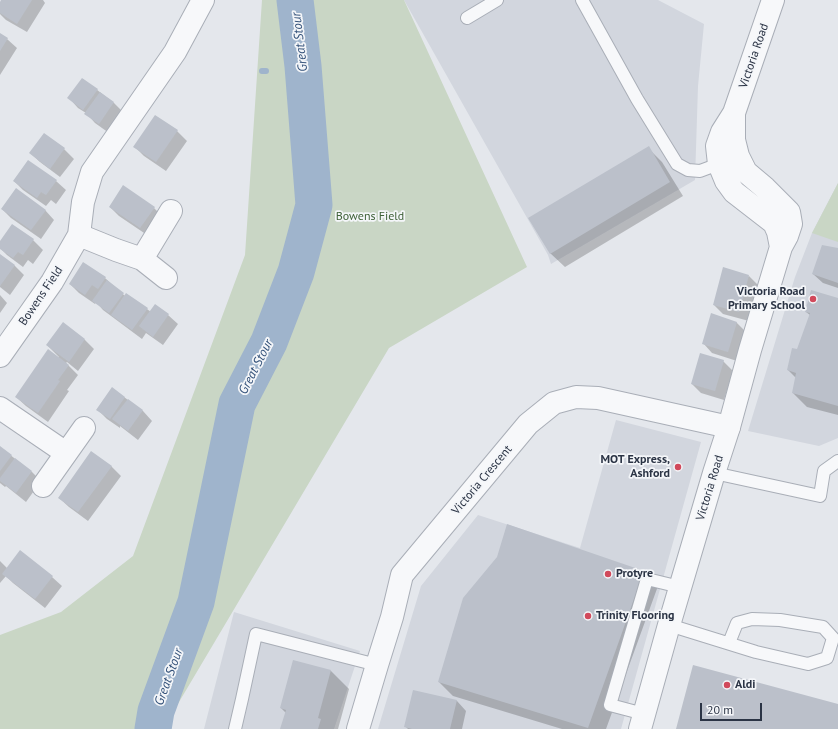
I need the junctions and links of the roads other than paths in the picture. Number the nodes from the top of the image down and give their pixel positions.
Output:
1 (203, 0) edge
2 (498, 0) edge
3 (582, 0) edge
4 (773, 0) edge
5 (467, 18) dead end
6 (729, 160) junction
7 (171, 211) dead end
8 (79, 235) junction
9 (142, 259) junction
10 (166, 278) dead end
11 (0, 356) edge
12 (0, 408) edge
13 (729, 427) junction
14 (84, 428) dead end
15 (66, 454) junction
16 (838, 462) edge
17 (714, 473) junction
18 (43, 486) dead end
19 (680, 587) junction
20 (669, 625) junction
21 (729, 643) junction
22 (377, 665) junction
23 (642, 722) edge
24 (235, 729) edge
25 (358, 729) edge

1 - 8 street, Bowens Field
2 - 5 lane
3 - 6 lane
4 - 6 street, Victoria Road
6 - 13 street, Victoria Road
7 - 9 street
8 - 9 street
8 - 11 street, Bowens Field
9 - 10 street
12 - 15 street
13 - 17 street, Victoria Road
13 - 22 street, Victoria Crescent
14 - 15 street
15 - 18 street
16 - 17 lane
17 - 19 street, Victoria Road
19 - 20 street, Victoria Road
19 - 23 lane
20 - 21 lane
20 - 23 street, Victoria Road
21 - 21 lane
22 - 24 lane
22 - 25 street, Victoria Crescent

